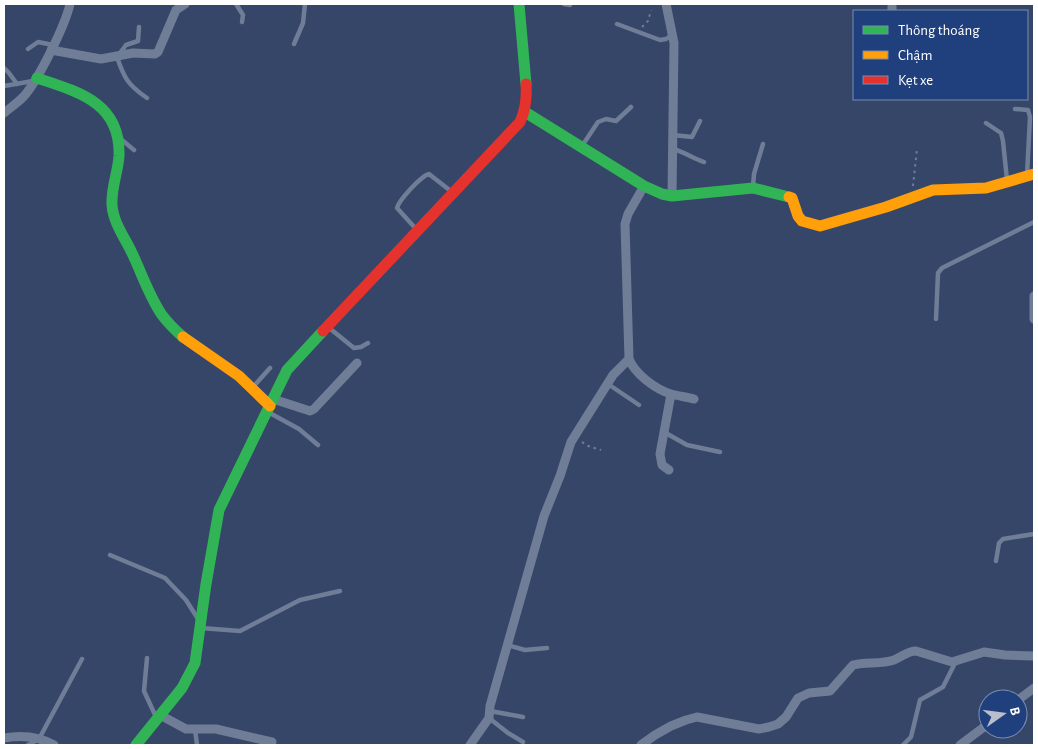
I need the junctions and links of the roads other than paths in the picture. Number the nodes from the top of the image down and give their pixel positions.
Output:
1 (70, 4) edge
2 (183, 4) edge
3 (236, 4) edge
4 (305, 4) edge
5 (519, 4) edge
6 (666, 4) edge
7 (242, 22) dead end
8 (617, 24) dead end
9 (139, 27) dead end
10 (673, 34) junction
11 (294, 44) dead end
12 (52, 47) junction
13 (28, 49) dead end
14 (117, 56) junction
15 (4, 68) edge
16 (36, 80) junction
17 (17, 84) junction
18 (4, 86) edge
19 (147, 98) dead end
20 (631, 108) dead end
21 (1014, 110) dead end
22 (4, 112) edge
23 (525, 112) junction
24 (700, 121) dead end
25 (986, 123) dead end
26 (673, 135) junction
27 (119, 137) junction
28 (763, 144) dead end
29 (581, 147) junction
30 (673, 149) junction
31 (134, 150) dead end
32 (704, 162) dead end
33 (1031, 175) edge
34 (1007, 182) junction
35 (644, 186) junction
36 (753, 188) junction
37 (453, 192) junction
38 (672, 196) junction
39 (1034, 222) edge
40 (416, 230) junction
41 (1034, 296) edge
42 (936, 319) dead end
43 (1034, 319) edge
44 (327, 326) junction
45 (368, 343) dead end
46 (629, 359) junction
47 (357, 363) dead end
48 (270, 368) dead end
49 (608, 384) junction
50 (252, 388) junction
51 (671, 394) junction
52 (694, 399) dead end
53 (270, 405) junction
54 (640, 405) dead end
55 (664, 432) junction
56 (318, 445) dead end
57 (720, 452) dead end
58 (669, 470) dead end
59 (1034, 534) edge
60 (110, 555) dead end
61 (996, 561) dead end
62 (340, 591) dead end
63 (199, 625) junction
64 (507, 645) junction
65 (547, 648) dead end
66 (1034, 656) edge
67 (147, 658) dead end
68 (82, 659) dead end
69 (956, 662) junction
70 (489, 715) junction
71 (159, 717) junction
72 (523, 717) dead end
73 (195, 729) junction
74 (978, 732) edge
75 (4, 738) edge
76 (40, 739) junction
77 (272, 742) dead end
78 (523, 742) dead end
79 (28, 745) edge
80 (54, 745) edge
81 (136, 745) edge
82 (197, 745) edge
83 (470, 745) edge
84 (641, 745) edge
85 (902, 745) edge
86 (960, 745) edge

1 - 12 street
2 - 14 street
3 - 7 lane
4 - 11 lane
5 - 23 street
6 - 10 street
8 - 10 lane
9 - 14 lane
10 - 26 street
12 - 13 lane
12 - 14 street
12 - 16 street
14 - 19 lane
15 - 17 lane
16 - 17 lane
16 - 22 street
16 - 27 street
17 - 18 lane
20 - 29 lane
21 - 33 lane
23 - 29 street
23 - 37 street
24 - 26 lane
25 - 34 lane
26 - 30 street
27 - 31 lane
27 - 50 street
28 - 36 lane
29 - 35 street
30 - 32 lane
30 - 38 street
33 - 34 street
34 - 36 street
35 - 38 street
35 - 46 street
36 - 38 street
37 - 40 street
37 - 40 lane
39 - 42 lane
40 - 44 street
41 - 43 street
44 - 45 lane
44 - 53 street
46 - 49 street
46 - 51 street
47 - 53 street
48 - 50 lane
49 - 54 lane
49 - 64 street
50 - 53 street
51 - 52 street
51 - 55 street
53 - 56 lane
53 - 63 street
55 - 57 lane
55 - 58 street
59 - 61 lane
60 - 63 lane
62 - 63 lane
63 - 71 street
64 - 65 lane
64 - 70 street
66 - 69 street
67 - 71 lane
68 - 76 lane
69 - 84 street
69 - 85 lane
70 - 72 lane
70 - 78 lane
70 - 83 street
71 - 73 street
71 - 81 street
73 - 77 street
73 - 82 lane
74 - 86 street
75 - 76 street
76 - 79 lane
76 - 80 street

